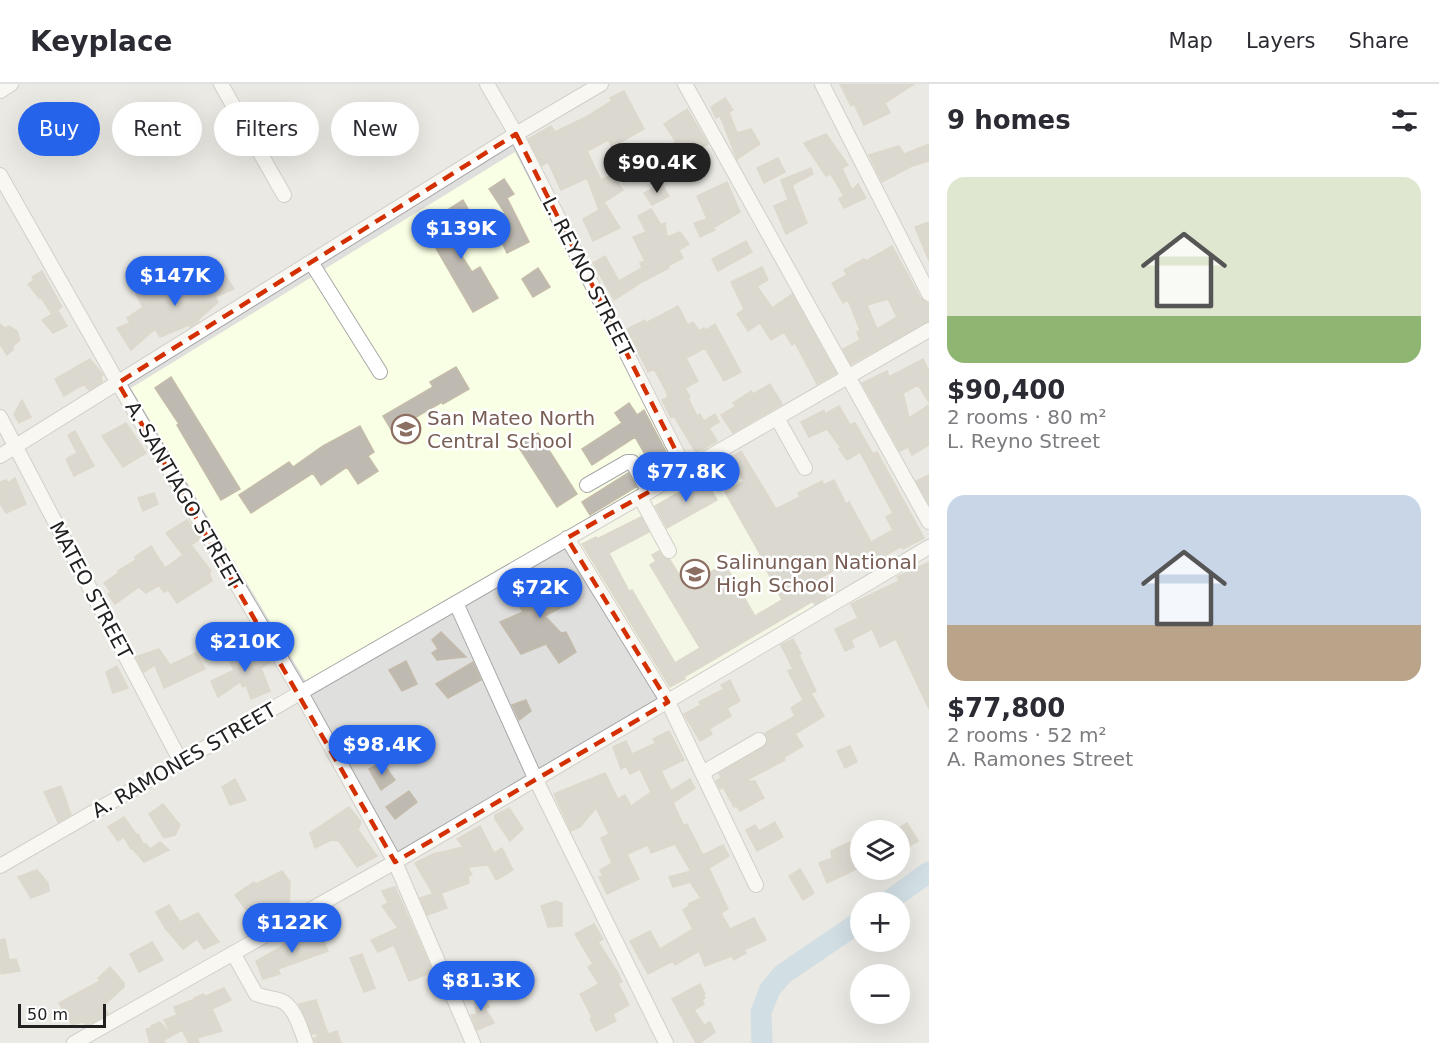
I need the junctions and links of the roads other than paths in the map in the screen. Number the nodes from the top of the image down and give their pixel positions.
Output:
1 (11, 84) edge
2 (221, 84) edge
3 (488, 84) edge
4 (601, 84) edge
5 (685, 84) edge
6 (822, 84) edge
7 (0, 91) edge
8 (516, 134) junction
9 (0, 175) edge
10 (284, 195) dead end
11 (311, 262) junction
12 (929, 294) edge
13 (929, 330) edge
14 (380, 372) dead end
15 (848, 377) junction
16 (118, 383) junction
17 (0, 417) edge
18 (777, 418) junction
19 (16, 447) junction
20 (0, 456) edge
21 (805, 468) dead end
22 (686, 471) junction
23 (587, 485) dead end
24 (644, 494) junction
25 (929, 522) edge
26 (567, 538) junction
27 (929, 547) edge
28 (669, 551) dead end
29 (456, 603) junction
30 (301, 693) junction
31 (668, 702) junction
32 (759, 740) dead end
33 (181, 762) junction
34 (702, 773) junction
35 (536, 780) junction
36 (395, 862) junction
37 (0, 866) edge
38 (756, 885) dead end
39 (233, 953) junction
40 (74, 1043) edge
41 (306, 1043) edge
42 (473, 1043) edge
43 (666, 1043) edge

1 - 7 street
2 - 10 street
3 - 8 street, L. REYNO STREET
4 - 8 street
5 - 15 street
6 - 12 street
8 - 11 street
8 - 22 street, L. REYNO STREET
9 - 16 street, A. SANTIAGO STREET
11 - 14 street
11 - 16 street
13 - 15 street, A. RAMONES STREET
15 - 18 street, A. RAMONES STREET
15 - 25 street
16 - 19 street
16 - 30 street, A. SANTIAGO STREET
17 - 19 street, MATEO STREET
18 - 21 street
18 - 22 street, A. RAMONES STREET
19 - 20 street
19 - 33 street, MATEO STREET
22 - 24 street, A. RAMONES STREET
23 - 24 street
24 - 26 street, A. RAMONES STREET
24 - 28 street
26 - 29 street, A. RAMONES STREET
26 - 31 street
27 - 31 street
29 - 30 street, A. RAMONES STREET
29 - 35 street
30 - 33 street, A. RAMONES STREET
30 - 36 street, A. SANTIAGO STREET
31 - 34 street
31 - 35 street
32 - 34 street
33 - 37 street, A. RAMONES STREET
34 - 38 street
35 - 36 street
35 - 43 street
36 - 39 street
36 - 42 street, A. SANTIAGO STREET
39 - 40 street
39 - 41 street

